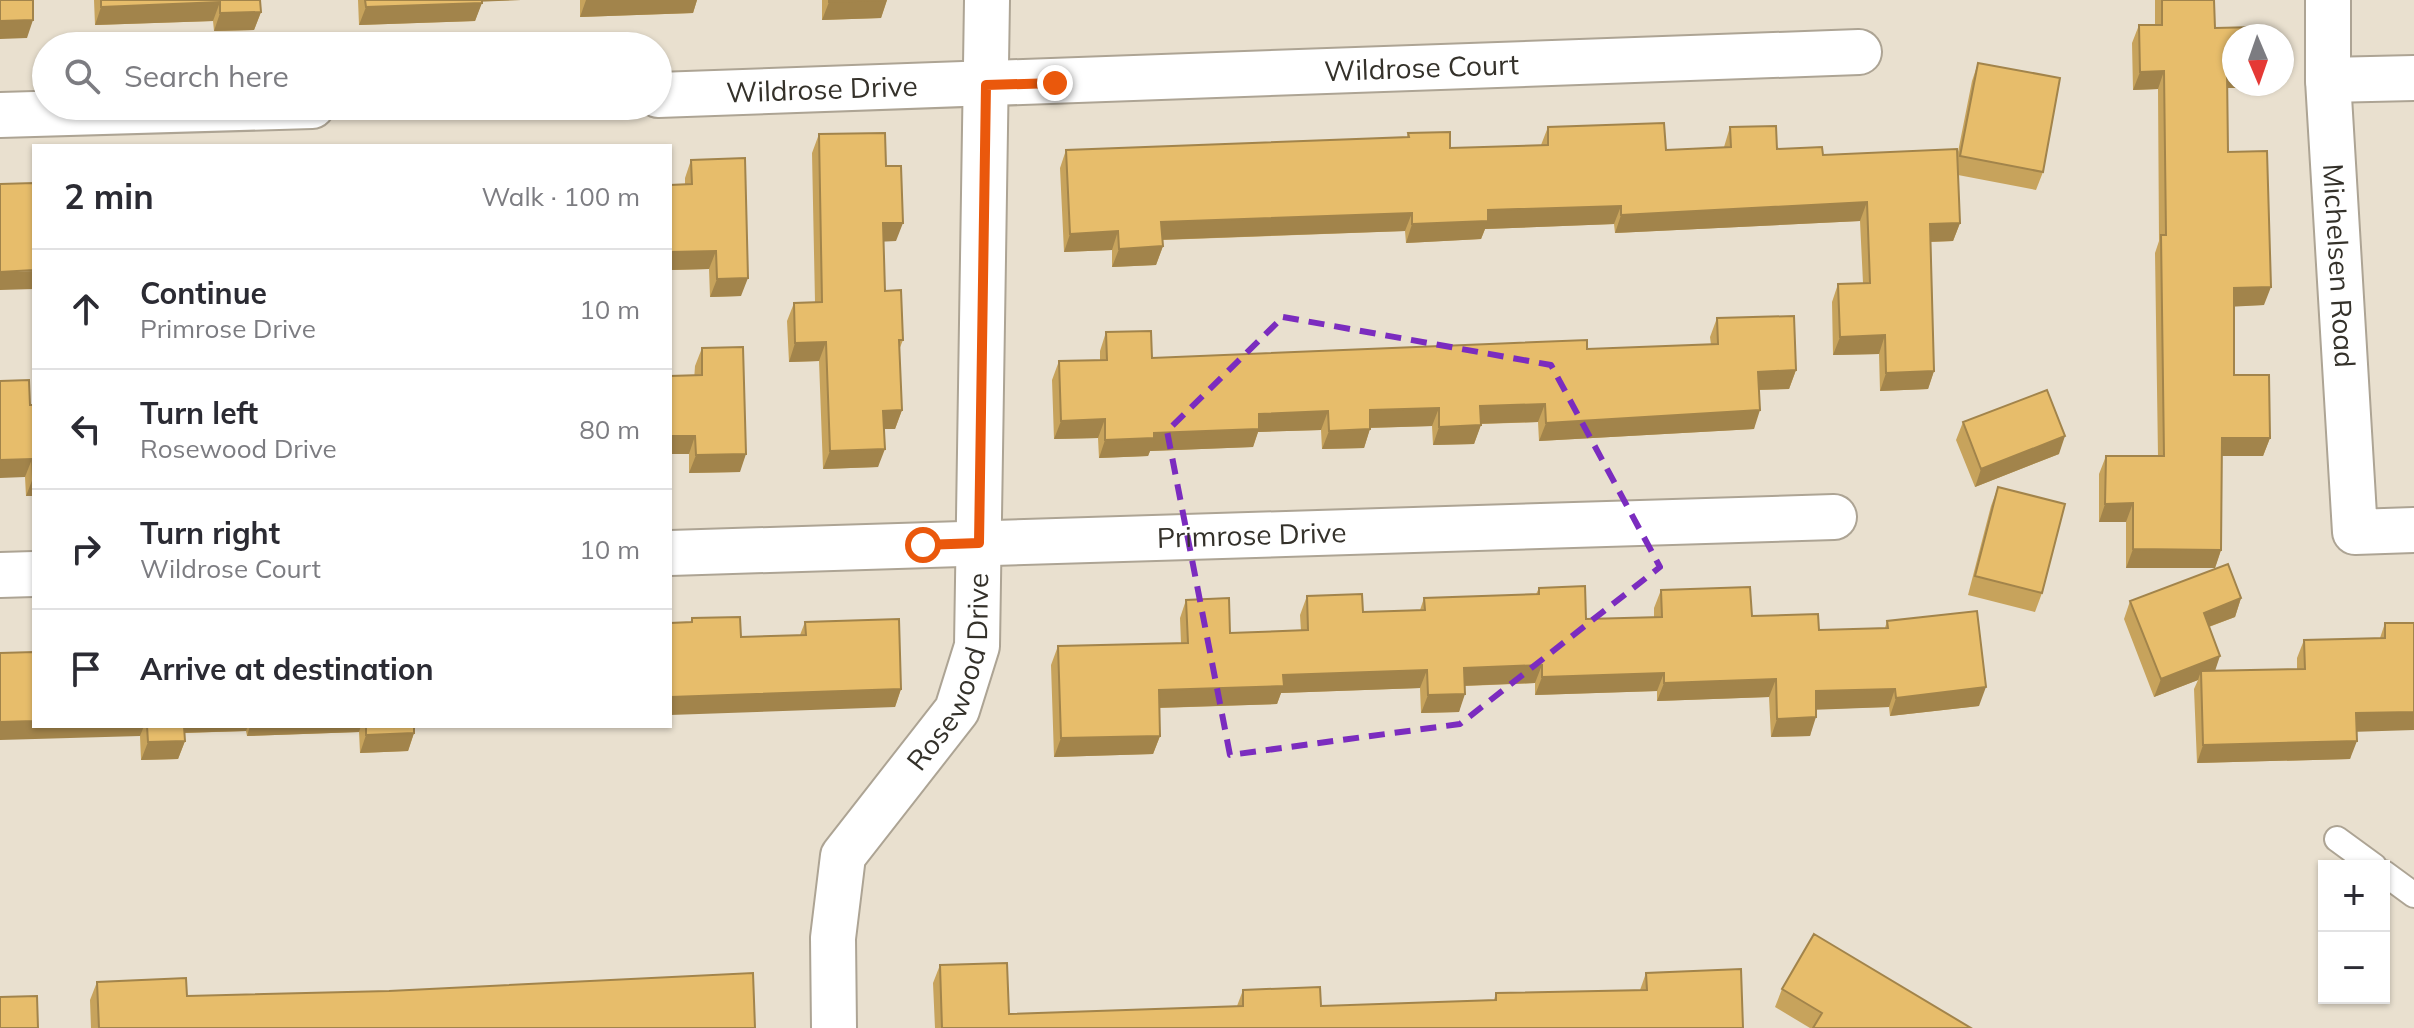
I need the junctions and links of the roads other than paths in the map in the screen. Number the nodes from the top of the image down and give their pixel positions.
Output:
1 (987, 0) edge
2 (2328, 0) edge
3 (1859, 52) dead end
4 (2414, 78) edge
5 (2328, 80) junction
6 (986, 85) junction
7 (672, 95) edge
8 (32, 114) edge
9 (0, 115) edge
10 (1834, 517) dead end
11 (2414, 530) edge
12 (979, 543) junction
13 (672, 553) edge
14 (32, 574) edge
15 (0, 575) edge
16 (2337, 839) dead end
17 (2366, 860) edge
18 (2390, 877) edge
19 (2414, 895) edge
20 (834, 1028) edge

1 - 6 street, Rosewood Drive
2 - 5 street, Michelsen Road
3 - 6 street, Wildrose Court
4 - 5 street
5 - 11 street, Michelsen Road
6 - 7 street, Wildrose Drive
6 - 12 street, Rosewood Drive
8 - 9 street
10 - 12 street, Primrose Drive
12 - 13 street, Primrose Drive
12 - 20 street, Rosewood Drive
14 - 15 street
16 - 17 lane
18 - 19 lane

